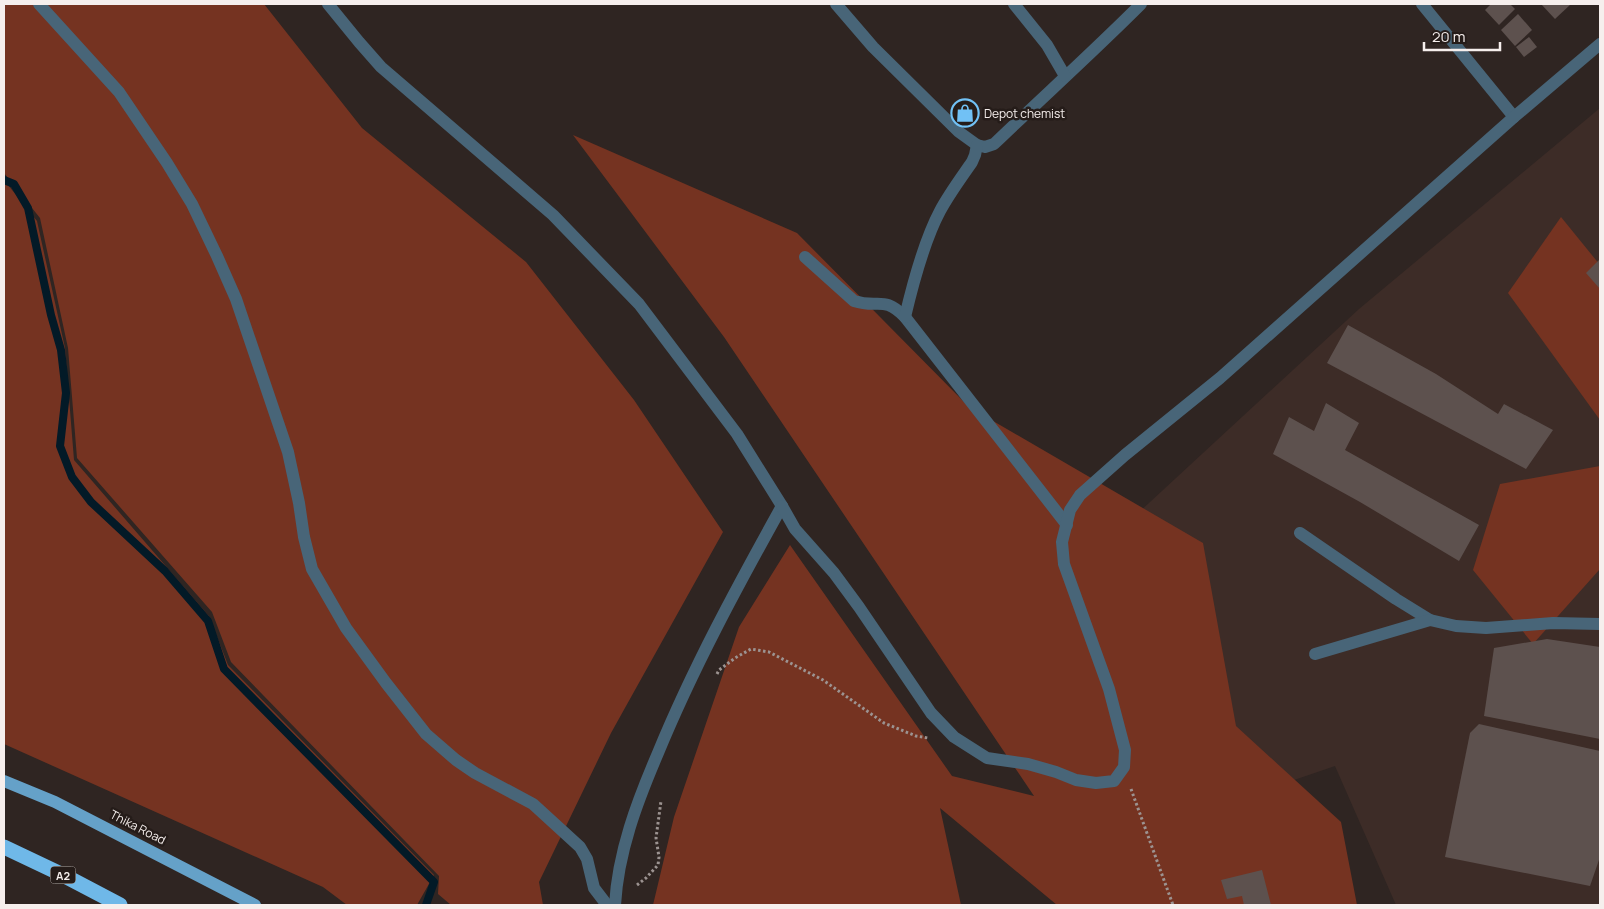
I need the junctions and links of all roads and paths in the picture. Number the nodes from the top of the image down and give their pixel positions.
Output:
1 (39, 4) edge
2 (328, 4) edge
3 (836, 4) edge
4 (1014, 4) edge
5 (1141, 4) edge
6 (1422, 4) edge
7 (1600, 44) edge
8 (1065, 76) junction
9 (1514, 117) junction
10 (977, 145) junction
11 (805, 257) dead end
12 (905, 317) junction
13 (782, 506) junction
14 (1066, 525) junction
15 (1300, 533) dead end
16 (1430, 620) junction
17 (1600, 624) edge
18 (1316, 654) dead end
19 (715, 679) dead end
20 (954, 737) junction
21 (1124, 767) junction
22 (4, 781) edge
23 (662, 799) dead end
24 (4, 847) edge
25 (616, 892) junction
26 (120, 905) edge
27 (255, 905) edge
28 (607, 905) edge
29 (615, 905) edge
30 (1172, 905) edge

1 - 28 street
2 - 13 street
3 - 10 street
4 - 8 street
5 - 8 street
6 - 9 street
7 - 9 street
8 - 10 street
9 - 14 street
10 - 12 street
11 - 12 street
12 - 14 street
13 - 20 street
13 - 25 street
14 - 21 street
15 - 16 street
16 - 17 street
16 - 18 street
19 - 20 path
20 - 21 street
21 - 30 path
22 - 27 main road, Thika Road
23 - 25 path
24 - 26 highway, A2
25 - 29 street

